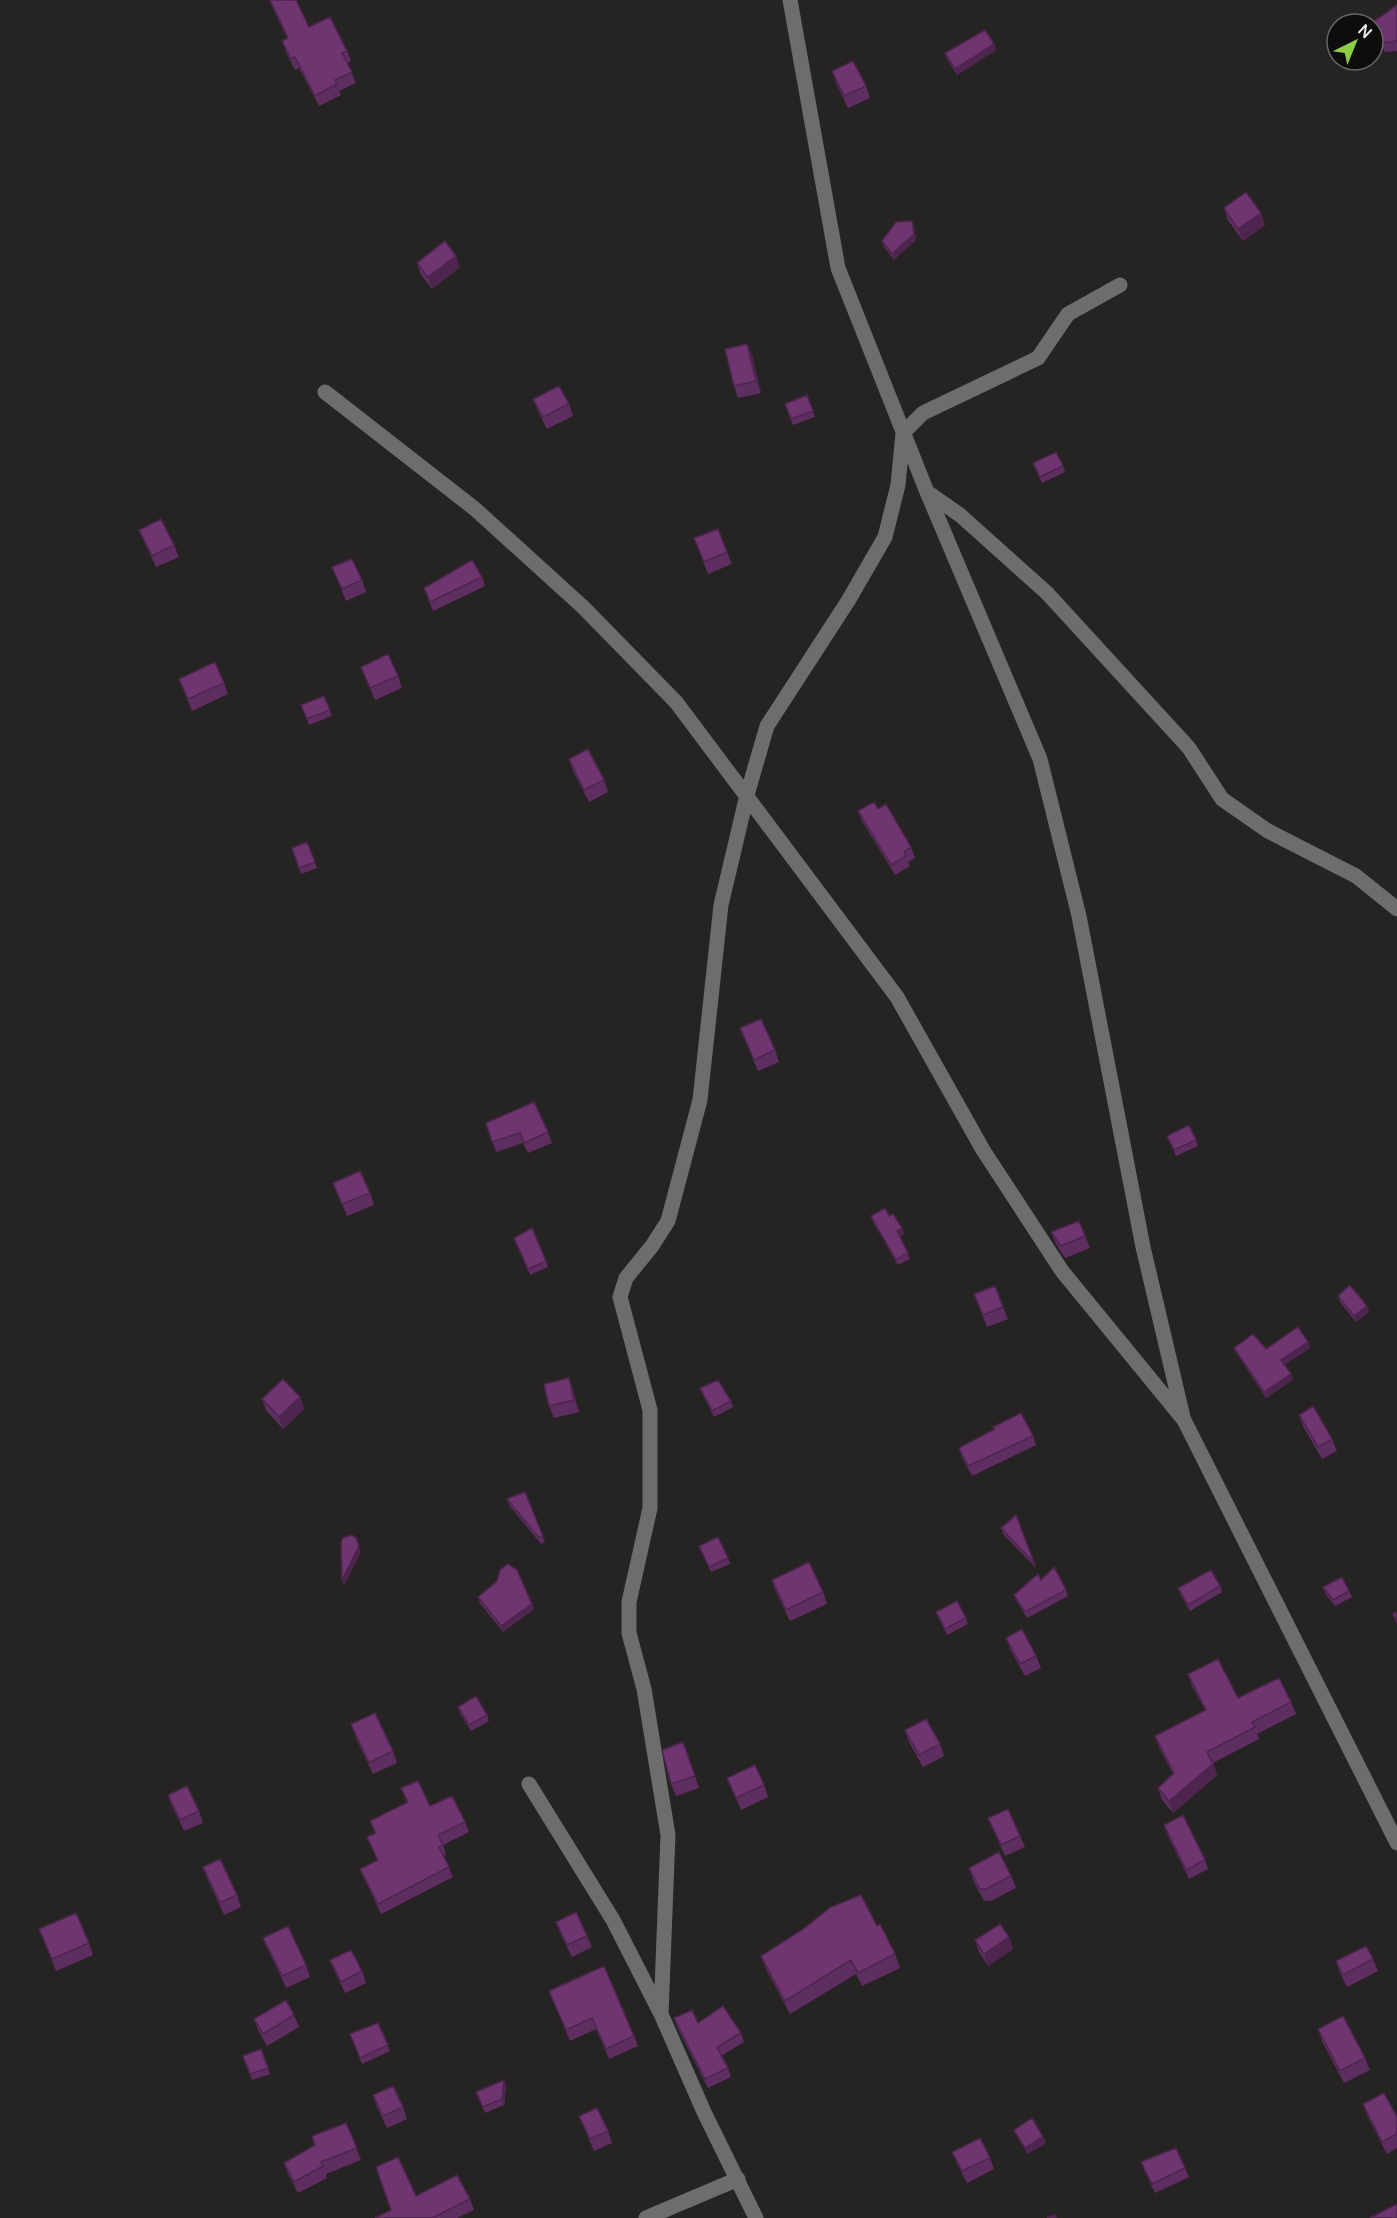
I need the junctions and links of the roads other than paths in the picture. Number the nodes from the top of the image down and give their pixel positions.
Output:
1 (790, 0) edge
2 (1120, 285) dead end
3 (325, 392) dead end
4 (903, 433) junction
5 (927, 492) junction
6 (747, 795) junction
7 (1397, 909) edge
8 (1184, 1420) junction
9 (529, 1784) dead end
10 (1397, 1843) edge
11 (661, 2014) junction
12 (738, 2179) junction
13 (646, 2218) edge
14 (756, 2218) edge

1 - 4 street
2 - 4 street
3 - 6 street
4 - 5 street
4 - 6 street
5 - 7 street
5 - 8 street
6 - 8 street
6 - 11 street
8 - 10 street
9 - 11 street
11 - 12 street
12 - 13 street
12 - 14 street

